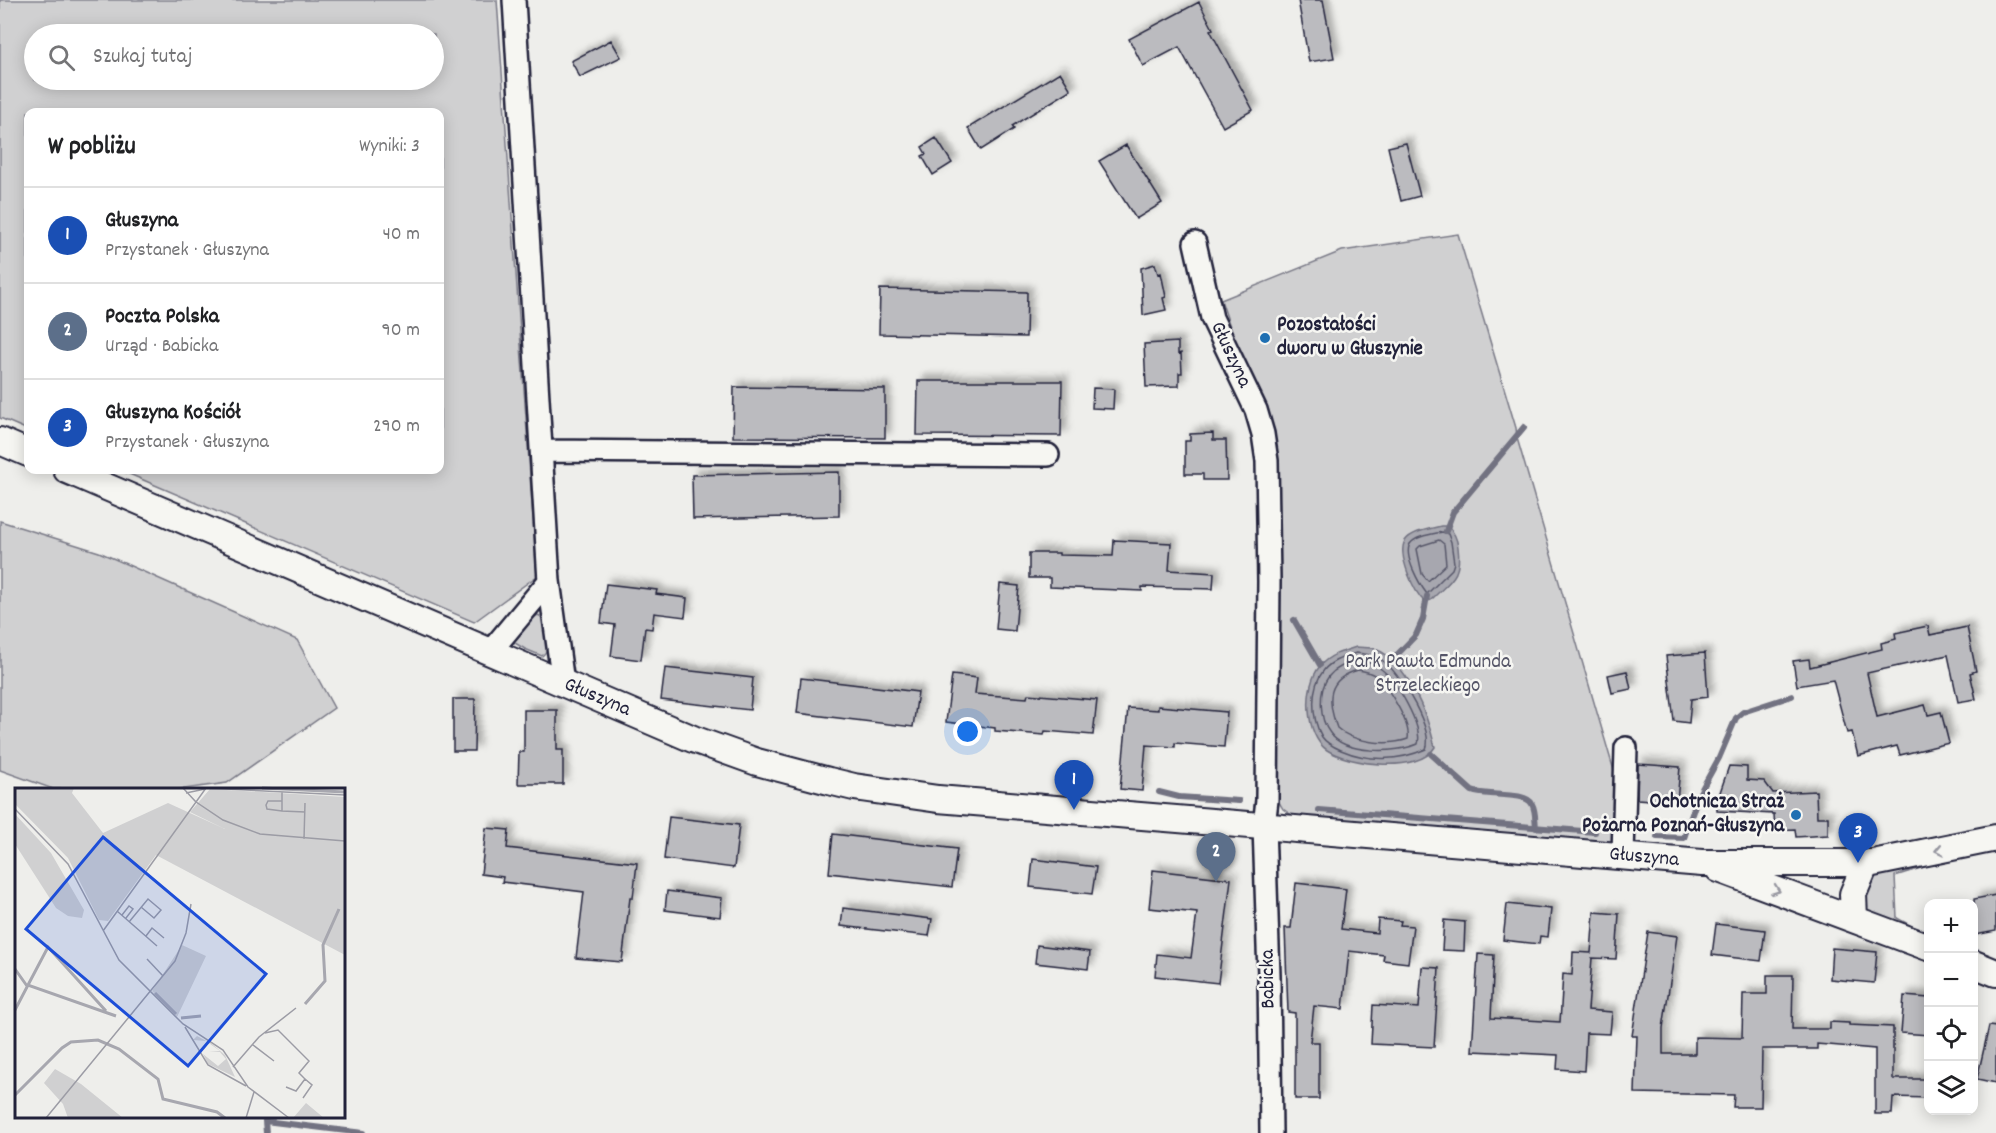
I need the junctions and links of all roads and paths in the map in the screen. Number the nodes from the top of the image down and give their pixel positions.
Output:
1 (514, 0) edge
2 (1196, 243) dead end
3 (0, 441) edge
4 (24, 451) edge
5 (542, 452) junction
6 (1048, 455) dead end
7 (76, 474) edge
8 (549, 581) junction
9 (489, 652) junction
10 (563, 683) junction
11 (1626, 748) dead end
12 (1264, 826) junction
13 (1996, 838) edge
14 (1623, 855) junction
15 (1702, 863) junction
16 (1866, 863) junction
17 (1854, 919) junction
18 (1924, 945) edge
19 (1978, 966) edge
20 (1996, 973) edge
21 (1271, 1133) edge

1 - 5 street
2 - 12 street, Głuszyna
3 - 4 street
5 - 6 street
5 - 8 street
7 - 9 street, Głuszyna
8 - 9 street
8 - 10 street
9 - 10 street, Głuszyna
10 - 12 street, Głuszyna
11 - 14 street
12 - 14 street, Głuszyna
12 - 21 street, Babicka
13 -> 16 street, Głuszyna
14 - 15 street, Głuszyna
15 - 16 street, Głuszyna
15 -> 17 street, Głuszyna
16 - 17 street
17 - 18 street, Głuszyna
19 - 20 street

